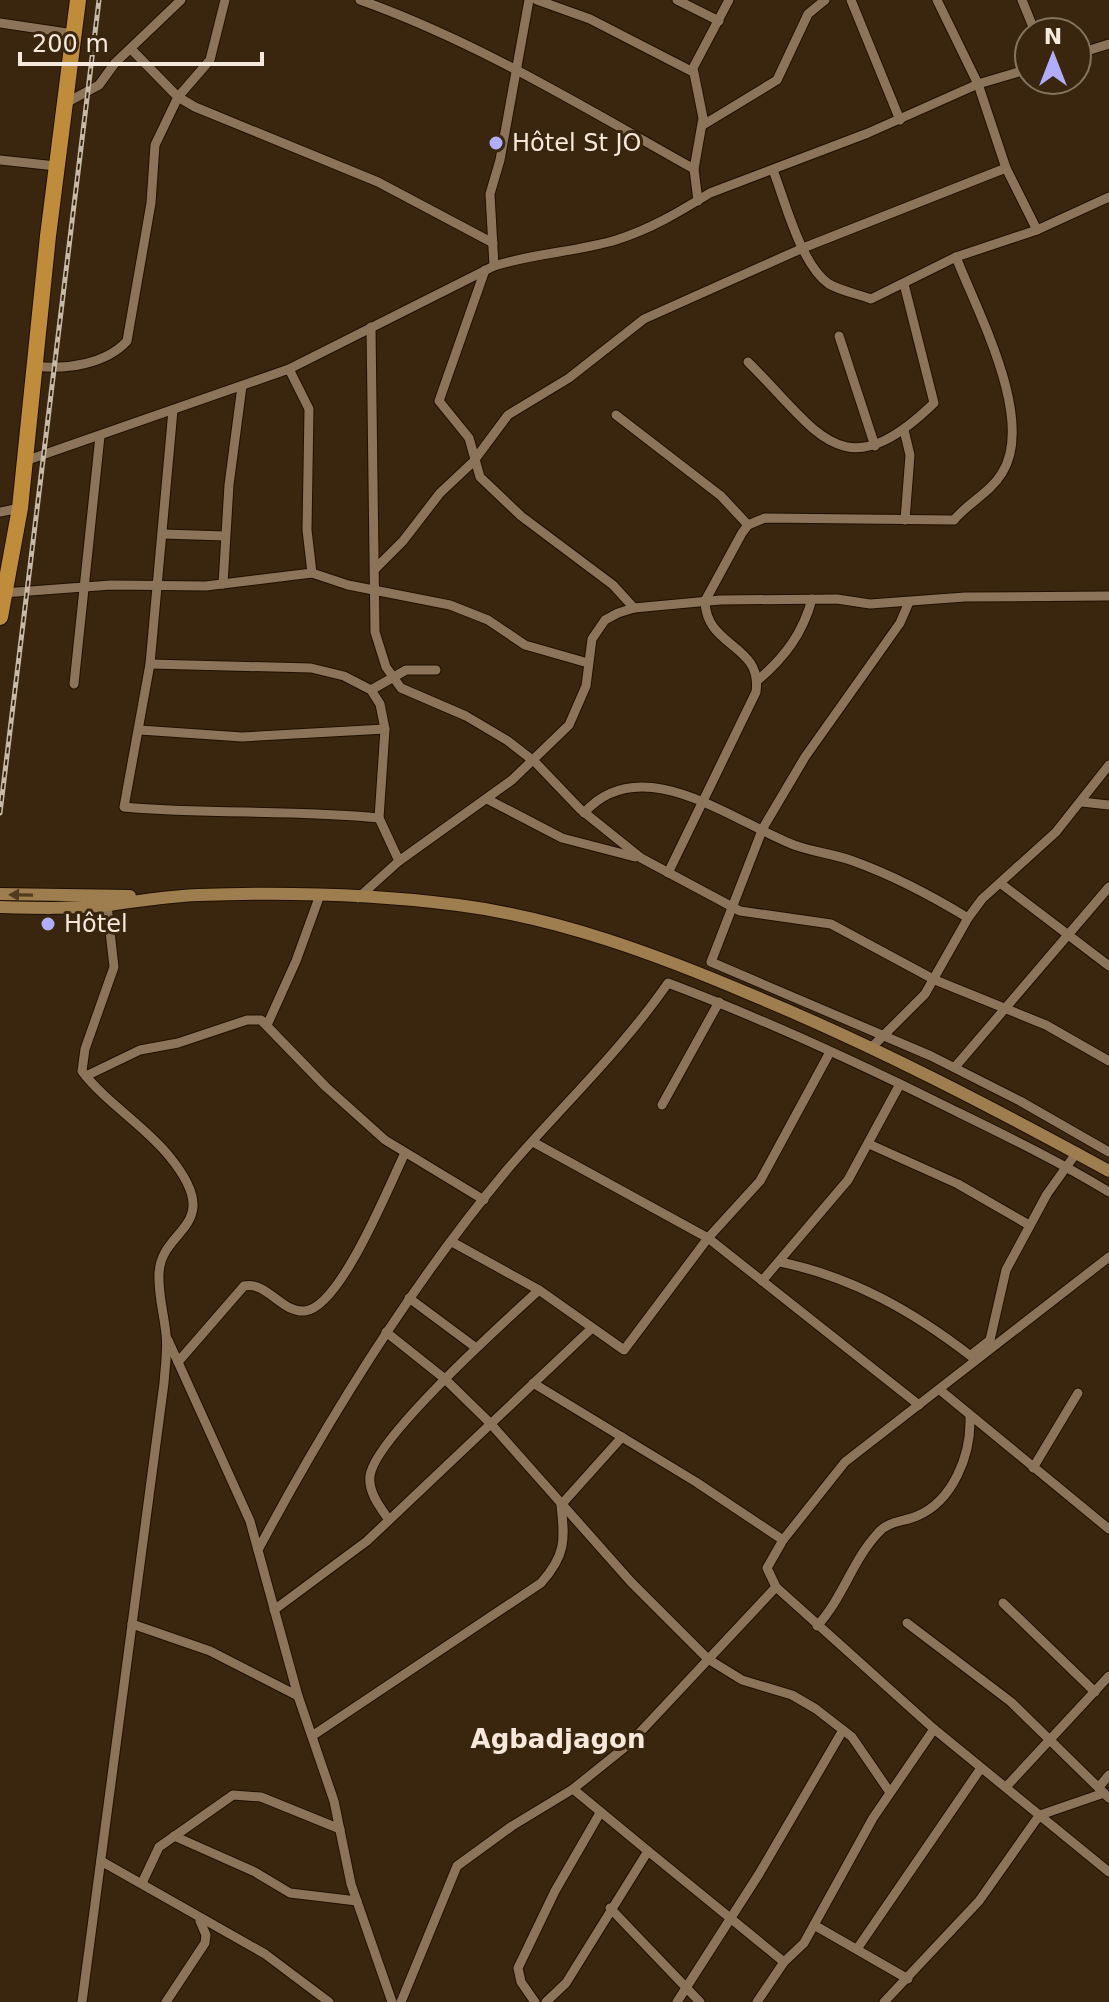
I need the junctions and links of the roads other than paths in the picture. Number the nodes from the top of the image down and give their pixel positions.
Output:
1 (78, 0) edge
2 (181, 0) edge
3 (225, 0) edge
4 (360, 0) edge
5 (529, 0) edge
6 (537, 0) edge
7 (677, 0) edge
8 (729, 0) edge
9 (825, 0) edge
10 (851, 0) edge
11 (937, 0) edge
12 (719, 21) junction
13 (0, 23) edge
14 (74, 34) junction
15 (131, 49) junction
16 (518, 70) junction
17 (693, 72) junction
18 (1013, 74) edge
19 (978, 84) junction
20 (178, 97) junction
21 (64, 104) junction
22 (900, 120) junction
23 (703, 125) junction
24 (0, 160) edge
25 (56, 166) junction
26 (1006, 168) junction
27 (694, 169) junction
28 (773, 170) junction
29 (1109, 197) edge
30 (698, 201) junction
31 (1037, 230) junction
32 (493, 243) junction
33 (803, 248) junction
34 (956, 257) junction
35 (490, 268) junction
36 (904, 284) junction
37 (371, 327) junction
38 (839, 336) dead end
39 (748, 362) dead end
40 (36, 366) junction
41 (289, 369) junction
42 (242, 386) junction
43 (173, 410) junction
44 (616, 415) dead end
45 (904, 430) junction
46 (100, 436) junction
47 (875, 446) junction
48 (25, 461) junction
49 (473, 462) junction
50 (20, 508) junction
51 (0, 512) edge
52 (905, 520) junction
53 (748, 525) junction
54 (163, 534) junction
55 (225, 536) junction
56 (376, 568) junction
57 (312, 573) junction
58 (223, 584) junction
59 (159, 587) junction
60 (84, 588) junction
61 (377, 590) junction
62 (3, 593) edge
63 (1109, 596) edge
64 (812, 599) junction
65 (705, 601) junction
66 (909, 602) junction
67 (634, 608) junction
68 (0, 617) edge
69 (588, 663) junction
70 (150, 664) junction
71 (436, 670) dead end
72 (392, 679) junction
73 (758, 680) junction
74 (74, 684) dead end
75 (371, 690) junction
76 (385, 729) junction
77 (140, 730) junction
78 (535, 762) junction
79 (1109, 765) edge
80 (487, 799) junction
81 (705, 801) junction
82 (1082, 802) junction
83 (1109, 805) edge
84 (584, 813) junction
85 (379, 818) junction
86 (763, 828) junction
87 (641, 858) junction
88 (399, 861) junction
89 (668, 873) junction
90 (1000, 883) junction
91 (1109, 887) edge
92 (0, 894) edge
93 (320, 895) junction
94 (154, 898) junction
95 (358, 898) junction
96 (107, 905) junction
97 (730, 906) junction
98 (0, 907) edge
99 (968, 918) junction
100 (1069, 935) junction
101 (678, 964) junction
102 (1109, 966) edge
103 (935, 980) junction
104 (668, 983) junction
105 (719, 1002) junction
106 (1006, 1006) junction
107 (268, 1023) junction
108 (882, 1035) junction
109 (872, 1047) junction
110 (830, 1052) junction
111 (1109, 1061) edge
112 (955, 1067) junction
113 (86, 1076) junction
114 (900, 1084) junction
115 (949, 1086) junction
116 (937, 1102) junction
117 (662, 1105) dead end
118 (533, 1142) junction
119 (869, 1144) junction
120 (1108, 1149) edge
121 (1077, 1152) junction
122 (405, 1153) junction
123 (1066, 1166) junction
124 (1109, 1171) edge
125 (1109, 1192) edge
126 (484, 1200) junction
127 (1029, 1225) junction
128 (708, 1238) junction
129 (452, 1242) junction
130 (1109, 1257) edge
131 (780, 1262) junction
132 (762, 1281) junction
133 (539, 1290) junction
134 (409, 1298) junction
135 (592, 1328) junction
136 (386, 1332) junction
137 (167, 1337) junction
138 (475, 1347) junction
139 (974, 1358) junction
140 (178, 1362) junction
141 (445, 1379) junction
142 (533, 1383) junction
143 (940, 1390) junction
144 (1078, 1393) dead end
145 (919, 1405) junction
146 (970, 1418) junction
147 (490, 1423) junction
148 (622, 1437) junction
149 (1033, 1468) junction
150 (561, 1505) junction
151 (389, 1520) junction
152 (1109, 1529) edge
153 (783, 1540) junction
154 (258, 1550) junction
155 (776, 1587) junction
156 (1003, 1603) dead end
157 (274, 1610) junction
158 (907, 1623) dead end
159 (132, 1624) junction
160 (817, 1626) junction
161 (708, 1659) junction
162 (1109, 1676) edge
163 (1102, 1690) edge
164 (298, 1696) junction
165 (934, 1729) junction
166 (843, 1730) junction
167 (312, 1736) junction
168 (1053, 1740) junction
169 (981, 1768) junction
170 (1109, 1775) edge
171 (1006, 1787) junction
172 (573, 1789) junction
173 (889, 1791) junction
174 (1104, 1793) edge
175 (600, 1813) junction
176 (1043, 1814) junction
177 (340, 1829) junction
178 (174, 1836) junction
179 (648, 1851) junction
180 (101, 1861) junction
181 (1109, 1872) edge
182 (142, 1883) junction
183 (357, 1901) junction
184 (610, 1908) junction
185 (730, 1917) junction
186 (198, 1918) junction
187 (814, 1925) junction
188 (857, 1949) junction
189 (784, 1962) junction
190 (908, 1979) junction
191 (685, 1987) junction
192 (82, 2002) edge
193 (166, 2002) edge
194 (329, 2002) edge
195 (392, 2002) edge
196 (401, 2002) edge
197 (535, 2002) edge
198 (546, 2002) edge
199 (677, 2002) edge
200 (700, 2002) edge
201 (757, 2002) edge
202 (884, 2002) edge

1 - 14 highway
2 - 15 street
3 - 20 street
4 - 16 street
5 - 16 street
6 - 17 street
7 - 12 street
8 - 12 street
9 - 23 street
10 - 22 street
11 - 19 street
12 - 17 street
13 - 14 street
14 - 21 highway
15 - 20 street
15 - 21 street
16 - 27 street
16 - 32 street
17 - 23 street
18 - 19 street
19 - 22 street
19 - 26 street
20 - 32 street
20 - 40 street
21 - 25 highway
22 - 28 street
23 - 27 street
24 - 25 street
25 - 40 highway
26 - 31 street
26 - 33 street
27 - 30 street
28 - 30 street
28 - 33 street
29 - 31 street
30 - 35 street
31 - 34 street
32 - 35 street
33 - 36 street
33 - 49 street
34 - 36 street
34 - 52 street
35 - 37 street
35 - 49 street
36 - 45 street
37 - 41 street
37 - 56 street
38 - 47 street
39 - 47 street
40 - 48 highway
41 - 42 street
41 - 57 street
42 - 43 street
42 - 55 street
43 - 46 street
43 - 54 street
44 - 53 street
45 - 47 street
45 - 52 street
46 - 48 street
46 - 60 street
48 - 50 highway
49 - 56 street
49 - 67 street
50 - 51 street
50 - 62 highway
52 - 53 street
53 - 65 street
54 - 55 street
54 - 59 street
55 - 58 street
56 - 61 street
57 - 58 street
57 - 61 street
58 - 59 street
59 - 60 street
59 - 70 street
60 - 62 street
60 - 74 street
61 - 69 street
61 - 72 street
62 - 68 highway
63 - 66 street
64 - 65 street
64 - 66 street
64 - 73 street
65 - 67 street
65 - 73 street
66 - 86 street
67 - 69 street
69 - 78 street
70 - 75 street
70 - 77 street
71 - 72 street
72 - 75 street
72 - 78 street
73 - 81 street
75 - 76 street
76 - 77 street
76 - 85 street
77 - 85 street
78 - 80 street
78 - 84 street
79 - 82 street
80 - 87 street
80 - 88 street
81 - 84 street
81 - 86 street
81 - 89 street
82 - 83 street
82 - 90 street
84 - 87 street
85 - 88 street
86 - 97 street
86 - 99 street
87 - 89 street
88 - 95 street
89 - 97 street
90 - 99 street
90 - 100 street
91 - 100 street
94 -> 92 main road
93 - 94 main road
93 - 95 main road
93 - 107 street
94 - 96 main road
95 - 101 main road
96 - 98 main road
96 - 113 street
97 - 103 street
97 - 108 street
99 - 103 street
100 - 102 street
100 - 106 street
101 - 104 street
101 - 109 main road
103 - 106 street
103 - 108 street
104 - 105 street
104 - 118 street
105 - 110 street
105 - 117 street
106 - 111 street
106 - 112 street
107 - 113 street
107 - 122 street
108 - 109 street
108 - 112 street
109 - 115 main road
110 - 114 street
110 - 128 street
112 - 120 street
113 - 137 street
114 - 116 street
114 - 119 street
115 - 116 street
115 - 121 main road
116 - 123 street
118 - 126 street
118 - 128 street
119 - 127 street
119 - 131 street
121 - 123 street
121 - 124 main road
122 - 126 street
122 - 140 street
123 - 125 street
123 - 127 street
126 - 129 street
127 - 139 street
128 - 132 street
128 - 135 street
129 - 133 street
129 - 134 street
130 - 139 street
131 - 132 street
131 - 139 street
132 - 145 street
133 - 135 street
133 - 138 street
134 - 136 street
134 - 138 street
135 - 142 street
136 - 141 street
136 - 154 street
137 - 140 street
137 - 159 street
138 - 141 street
139 - 143 street
140 - 154 street
141 - 147 street
141 - 151 street
142 - 147 street
142 - 148 street
143 - 145 street
143 - 146 street
144 - 149 street
145 - 153 street
146 - 149 street
146 - 160 street
147 - 150 street
147 - 151 street
148 - 150 street
148 - 153 street
149 - 152 street
150 - 161 street
150 - 167 street
151 - 157 street
153 - 155 street
154 - 157 street
155 - 160 street
155 - 161 street
156 - 163 street
157 - 164 street
158 - 168 street
159 - 164 street
159 - 180 street
160 - 165 street
161 - 166 street
161 - 172 street
162 - 163 street
163 - 168 street
164 - 167 street
165 - 169 street
165 - 173 street
166 - 173 street
166 - 185 street
167 - 177 street
168 - 171 street
168 - 174 street
169 - 171 street
169 - 188 street
170 - 174 street
171 - 176 street
172 - 175 street
172 - 196 street
173 - 187 street
174 - 176 street
175 - 179 street
175 - 197 street
176 - 181 street
176 - 190 street
177 - 178 street
177 - 183 street
178 - 182 street
178 - 183 street
179 - 184 street
179 - 185 street
180 - 182 street
180 - 192 street
182 - 186 street
183 - 195 street
184 - 191 street
184 - 198 street
185 - 189 street
185 - 191 street
186 - 193 street
186 - 194 street
187 - 188 street
187 - 189 street
188 - 190 street
189 - 201 street
190 - 202 street
191 - 199 street
191 - 200 street

